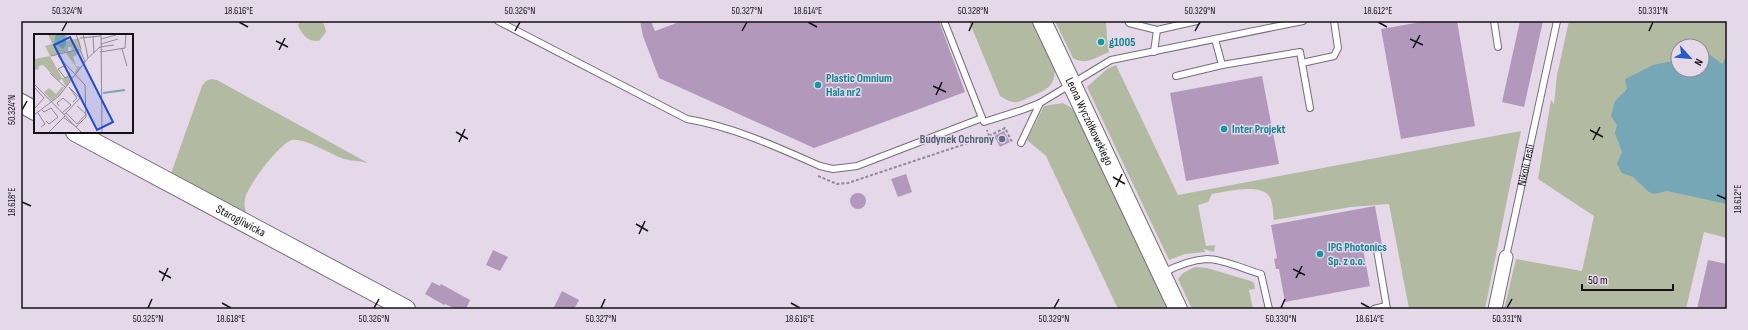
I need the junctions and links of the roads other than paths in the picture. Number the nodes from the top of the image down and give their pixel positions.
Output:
1 (498, 21) edge
2 (944, 21) edge
3 (1042, 21) edge
4 (1128, 21) edge
5 (1197, 21) edge
6 (1303, 21) edge
7 (1334, 21) edge
8 (1494, 21) edge
9 (1557, 21) edge
10 (1157, 30) junction
11 (1215, 39) junction
12 (1498, 47) dead end
13 (1154, 52) junction
14 (1302, 63) junction
15 (1222, 66) junction
16 (1176, 76) dead end
17 (1072, 84) junction
18 (21, 103) edge
19 (1040, 103) junction
20 (1310, 108) dead end
21 (34, 110) edge
22 (982, 118) junction
23 (77, 133) edge
24 (1021, 143) dead end
25 (1377, 250) dead end
26 (1506, 257) joint
27 (1162, 274) junction
28 (1387, 308) edge
29 (406, 309) edge
30 (1178, 309) edge
31 (1269, 309) edge
32 (1374, 309) edge
33 (1495, 309) edge

1 - 22 lane
2 - 22 lane
3 - 17 street, Leona Wyczółkowskiego
4 - 10 lane
5 - 10 lane
6 - 11 lane
7 - 14 lane
8 - 12 lane
9 - 26 lane, Nikoli Tesli
10 - 13 lane
11 - 13 lane
11 - 15 lane
13 - 17 lane
14 - 15 lane
14 - 20 lane
15 - 16 lane
17 - 19 lane
17 - 27 street, Leona Wyczółkowskiego
18 - 21 street
19 - 22 lane
19 - 24 lane
23 - 29 street, Starogliwicka
25 - 28 lane
26 - 33 street, Nikoli Tesli
27 - 30 street, Leona Wyczółkowskiego
27 - 31 lane
28 - 32 lane

